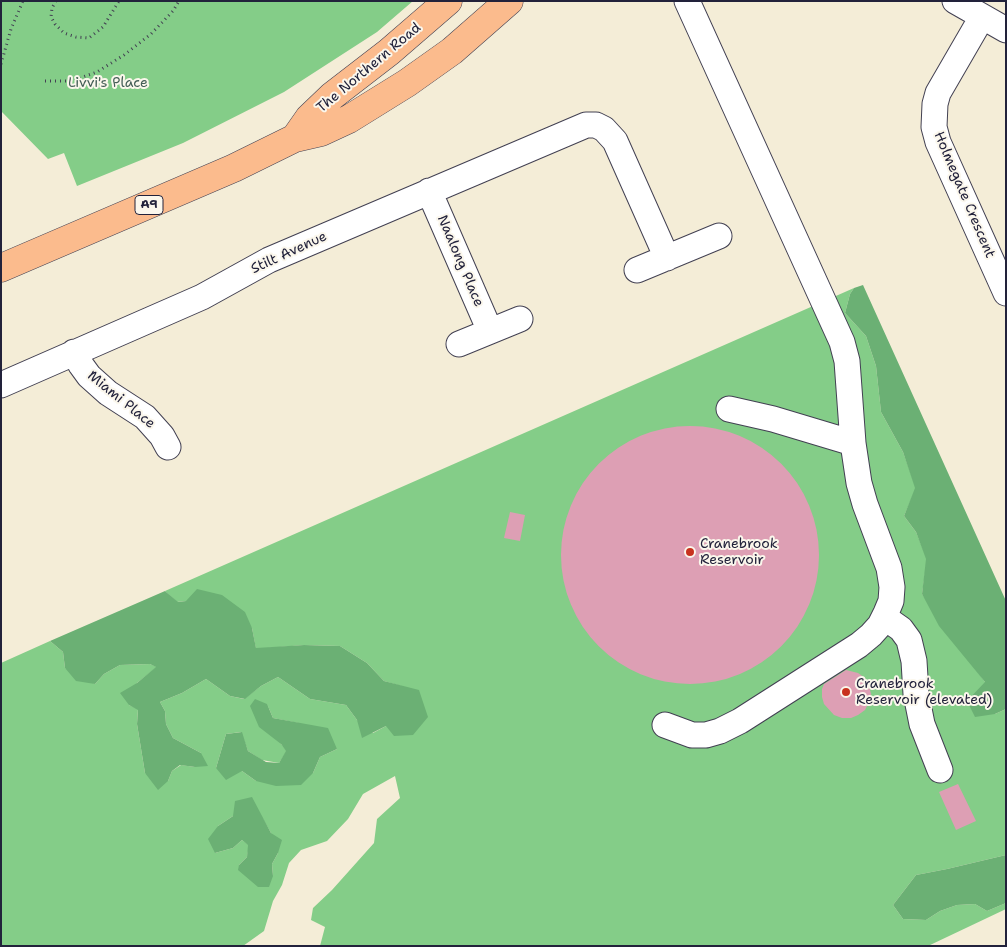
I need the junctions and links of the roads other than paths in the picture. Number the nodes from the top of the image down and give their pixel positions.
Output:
1 (448, 1) edge
2 (509, 1) edge
3 (687, 1) edge
4 (955, 1) edge
5 (982, 17) junction
6 (1006, 30) edge
7 (295, 138) junction
8 (429, 191) junction
9 (719, 236) dead end
10 (667, 258) junction
11 (1, 268) edge
12 (637, 270) dead end
13 (1006, 292) edge
14 (520, 319) dead end
15 (490, 332) junction
16 (459, 344) dead end
17 (74, 352) junction
18 (1, 385) edge
19 (729, 409) dead end
20 (852, 443) junction
21 (168, 447) dead end
22 (884, 617) junction
23 (665, 725) dead end
24 (940, 770) dead end

1 - 7 highway, The Northern Road / A9
2 - 7 highway, The Northern Road / A9
3 - 20 street
4 - 5 street
5 - 6 street
5 - 13 street, Holmegate Crescent
7 - 11 highway, The Northern Road / A9
8 - 10 street, Stilt Avenue
8 - 15 street, Naalong Place
8 - 17 street, Stilt Avenue
9 - 10 street
10 - 12 street
14 - 15 street
15 - 16 street
17 - 18 street, Stilt Avenue
17 - 21 street, Miami Place
19 - 20 street
20 - 22 street
22 - 23 street
22 - 24 street

